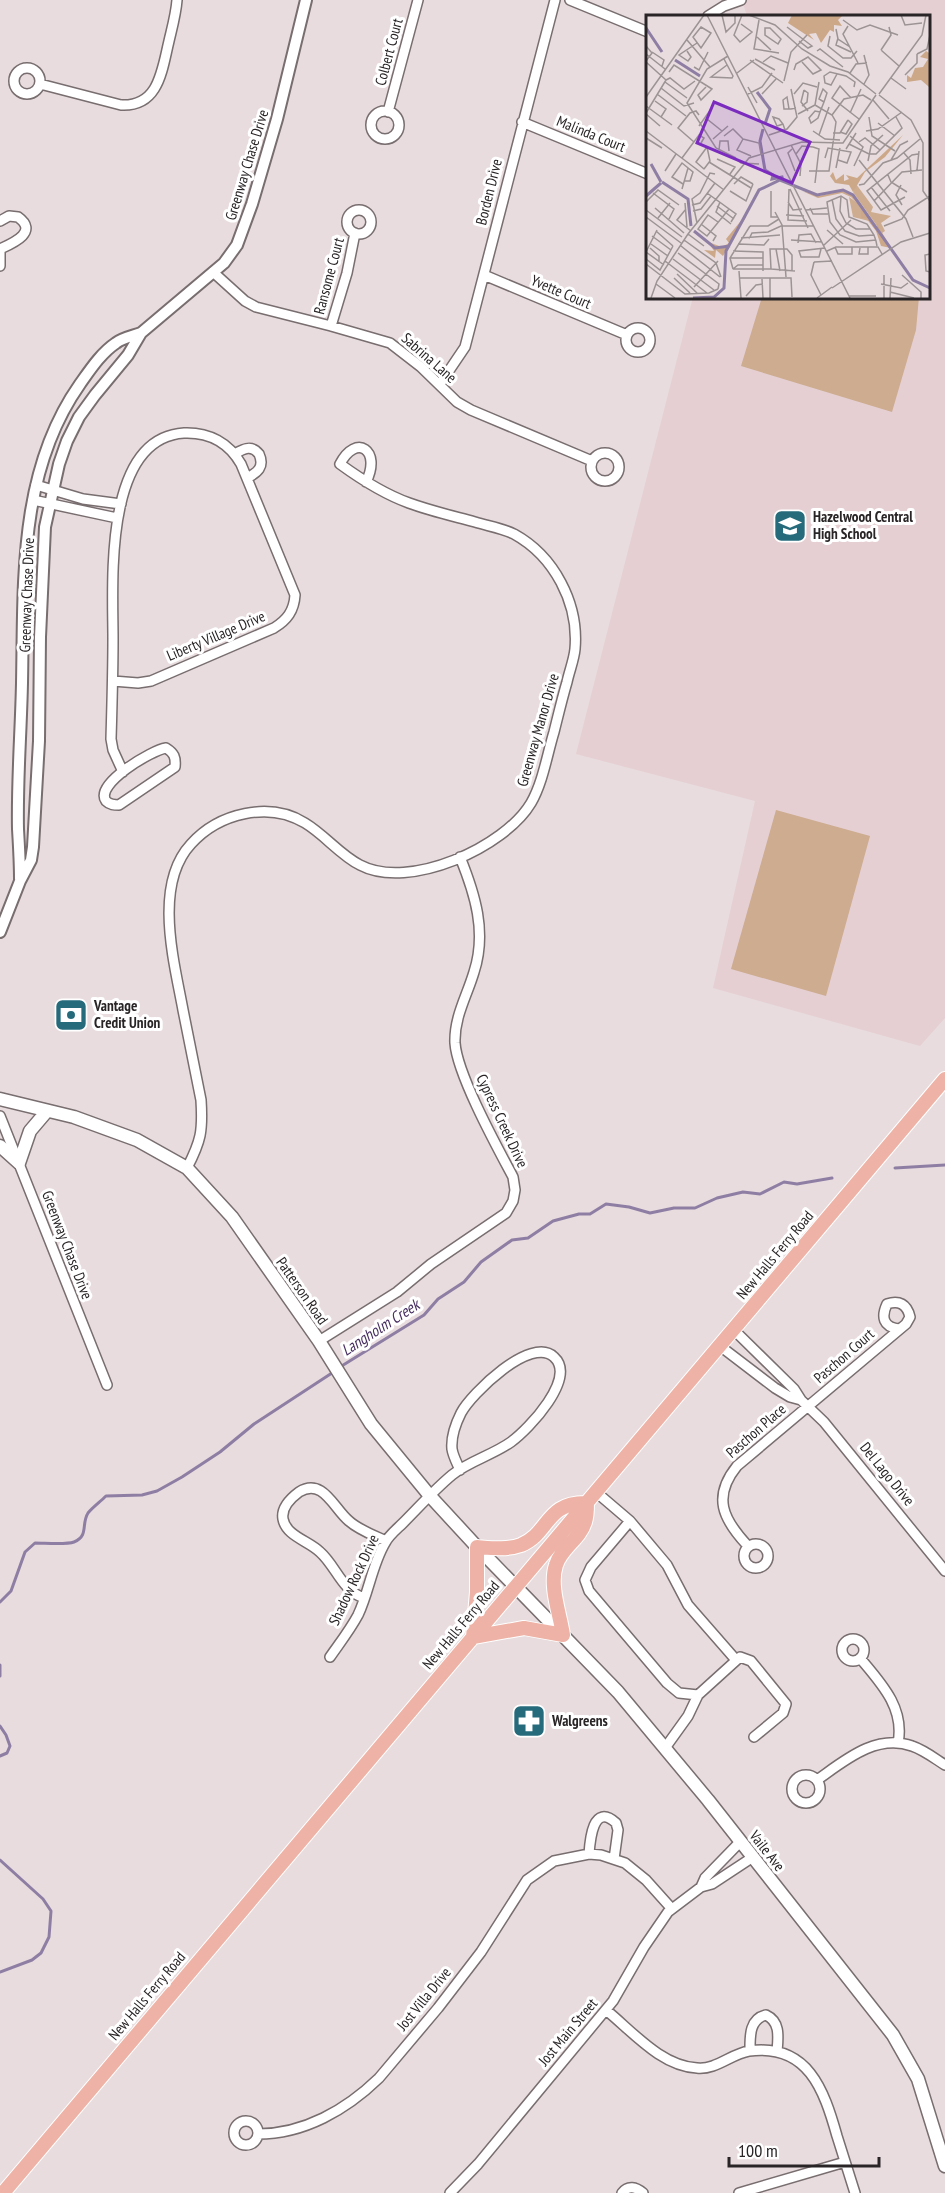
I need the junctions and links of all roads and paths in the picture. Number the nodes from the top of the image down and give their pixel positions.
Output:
1 (178, 0) edge
2 (306, 0) edge
3 (418, 0) edge
4 (555, 0) edge
5 (570, 0) edge
6 (741, 0) edge
7 (710, 15) edge
8 (646, 31) edge
9 (40, 84) dead end
10 (388, 112) dead end
11 (522, 122) junction
12 (646, 173) edge
13 (0, 221) edge
14 (356, 233) dead end
15 (0, 251) edge
16 (0, 266) edge
17 (213, 272) junction
18 (484, 275) junction
19 (331, 326) junction
20 (141, 333) junction
21 (627, 335) dead end
22 (440, 384) junction
23 (235, 454) junction
24 (592, 461) dead end
25 (247, 478) junction
26 (366, 482) junction
27 (36, 485) junction
28 (53, 491) junction
29 (33, 500) junction
30 (50, 504) junction
31 (121, 504) junction
32 (117, 518) junction
33 (113, 681) junction
34 (123, 772) junction
35 (460, 857) junction
36 (20, 881) junction
37 (0, 933) edge
38 (945, 1079) edge
39 (0, 1099) edge
40 (47, 1111) junction
41 (0, 1116) edge
42 (0, 1146) edge
43 (19, 1163) junction
44 (187, 1168) junction
45 (899, 1329) dead end
46 (734, 1330) junction
47 (321, 1345) junction
48 (720, 1346) junction
49 (106, 1384) dead end
50 (805, 1403) junction
51 (460, 1470) junction
52 (430, 1496) junction
53 (592, 1497) junction
54 (630, 1521) junction
55 (386, 1541) junction
56 (747, 1545) dead end
57 (477, 1547) junction
58 (945, 1571) edge
59 (515, 1588) junction
60 (364, 1598) junction
61 (563, 1635) junction
62 (473, 1637) junction
63 (330, 1657) dead end
64 (860, 1658) dead end
65 (736, 1660) junction
66 (698, 1695) junction
67 (754, 1737) dead end
68 (898, 1743) junction
69 (665, 1748) junction
70 (945, 1765) edge
71 (817, 1780) dead end
72 (741, 1841) junction
73 (589, 1854) junction
74 (753, 1857) junction
75 (614, 1859) junction
76 (701, 1887) junction
77 (672, 1909) junction
78 (606, 2010) junction
79 (750, 2051) junction
80 (777, 2052) junction
81 (258, 2134) dead end
82 (845, 2162) junction
83 (945, 2166) edge
84 (6, 2190) edge
85 (450, 2193) edge
86 (622, 2193) edge
87 (643, 2193) edge
88 (739, 2193) edge
89 (855, 2193) edge

1 - 9 street
2 - 17 street, Greenway Chase Drive
3 - 10 street, Colbert Court
4 - 11 street, Borden Drive
5 - 8 street
6 - 7 street
11 - 12 street, Malinda Court
11 - 18 street, Borden Drive
13 - 15 street
14 - 19 street, Ransome Court
15 - 16 street
17 - 19 street, Sabrina Lane
17 - 20 street, Greenway Chase Drive
18 - 21 street, Yvette Court
18 - 22 street, Borden Drive
19 - 22 street, Sabrina Lane
20 - 27 street, Greenway Chase Drive
20 - 28 street, Greenway Chase Drive
22 - 24 street, Sabrina Lane
23 - 25 street, Liberty Village Drive
23 - 25 street, Liberty Village Drive
23 - 31 street, Liberty Village Drive
25 - 33 street, Liberty Village Drive
26 - 26 street, Greenway Manor Drive
26 - 35 street, Greenway Manor Drive
27 - 28 street
27 - 29 street, Greenway Chase Drive
28 - 30 street, Greenway Chase Drive
28 - 31 street
29 - 30 street
29 - 36 street, Greenway Chase Drive
30 - 32 street
30 - 36 street, Greenway Chase Drive
31 - 32 street, Liberty Village Drive
32 - 33 street, Liberty Village Drive
33 - 34 street, Liberty Village Drive
34 - 34 street
35 - 44 street, Greenway Manor Drive
35 - 47 street, Cypress Creek Drive
36 - 37 street, Greenway Chase Drive
38 - 46 main road, New Halls Ferry Road
39 - 40 main road, Patterson Road
40 - 43 main road
40 - 44 main road, Patterson Road
41 - 43 street, Greenway Chase Drive
42 - 43 main road
43 - 49 street, Greenway Chase Drive
44 - 47 main road, Patterson Road
45 - 50 street, Paschon Court
46 - 48 main road, New Halls Ferry Road
46 - 50 street, Del Lago Drive
47 - 52 main road, Patterson Road
48 - 50 street, Del Lago Drive
48 - 53 main road, New Halls Ferry Road
50 - 56 street, Paschon Place
50 - 58 street, Del Lago Drive
51 - 51 street, Shadow Rock Drive
51 - 52 street, Shadow Rock Drive
52 - 55 street, Shadow Rock Drive
52 - 57 main road, Patterson Road
53 - 54 street
53 - 57 main road
53 - 59 main road, New Halls Ferry Road
53 - 61 main road
54 - 65 street
54 - 66 street
55 - 60 street, Shadow Rock Drive
55 - 60 street
57 - 59 main road, Patterson Road
57 - 62 main road
59 - 61 main road, Vaile Ave
59 - 62 main road, New Halls Ferry Road
60 - 63 street, Shadow Rock Drive
61 - 62 main road
61 - 69 main road, Vaile Ave
62 - 84 main road, New Halls Ferry Road
64 - 68 street
65 - 66 street
65 - 67 street
66 - 69 street
68 - 70 street
68 - 71 street
69 - 72 main road, Vaile Ave
72 - 74 main road, Vaile Ave
72 - 76 street, Jost Main Street
73 - 75 street, Jost Villa Drive
73 - 75 street
73 - 81 street, Jost Villa Drive
74 - 76 street, Jost Main Street
74 - 83 main road, Vaile Ave
75 - 77 street, Jost Villa Drive
76 - 77 street, Jost Main Street
77 - 78 street, Jost Main Street
78 - 79 street
78 - 85 street, Jost Main Street
79 - 80 street
79 - 80 street
80 - 82 street
82 - 88 street
82 - 89 street
86 - 87 street

